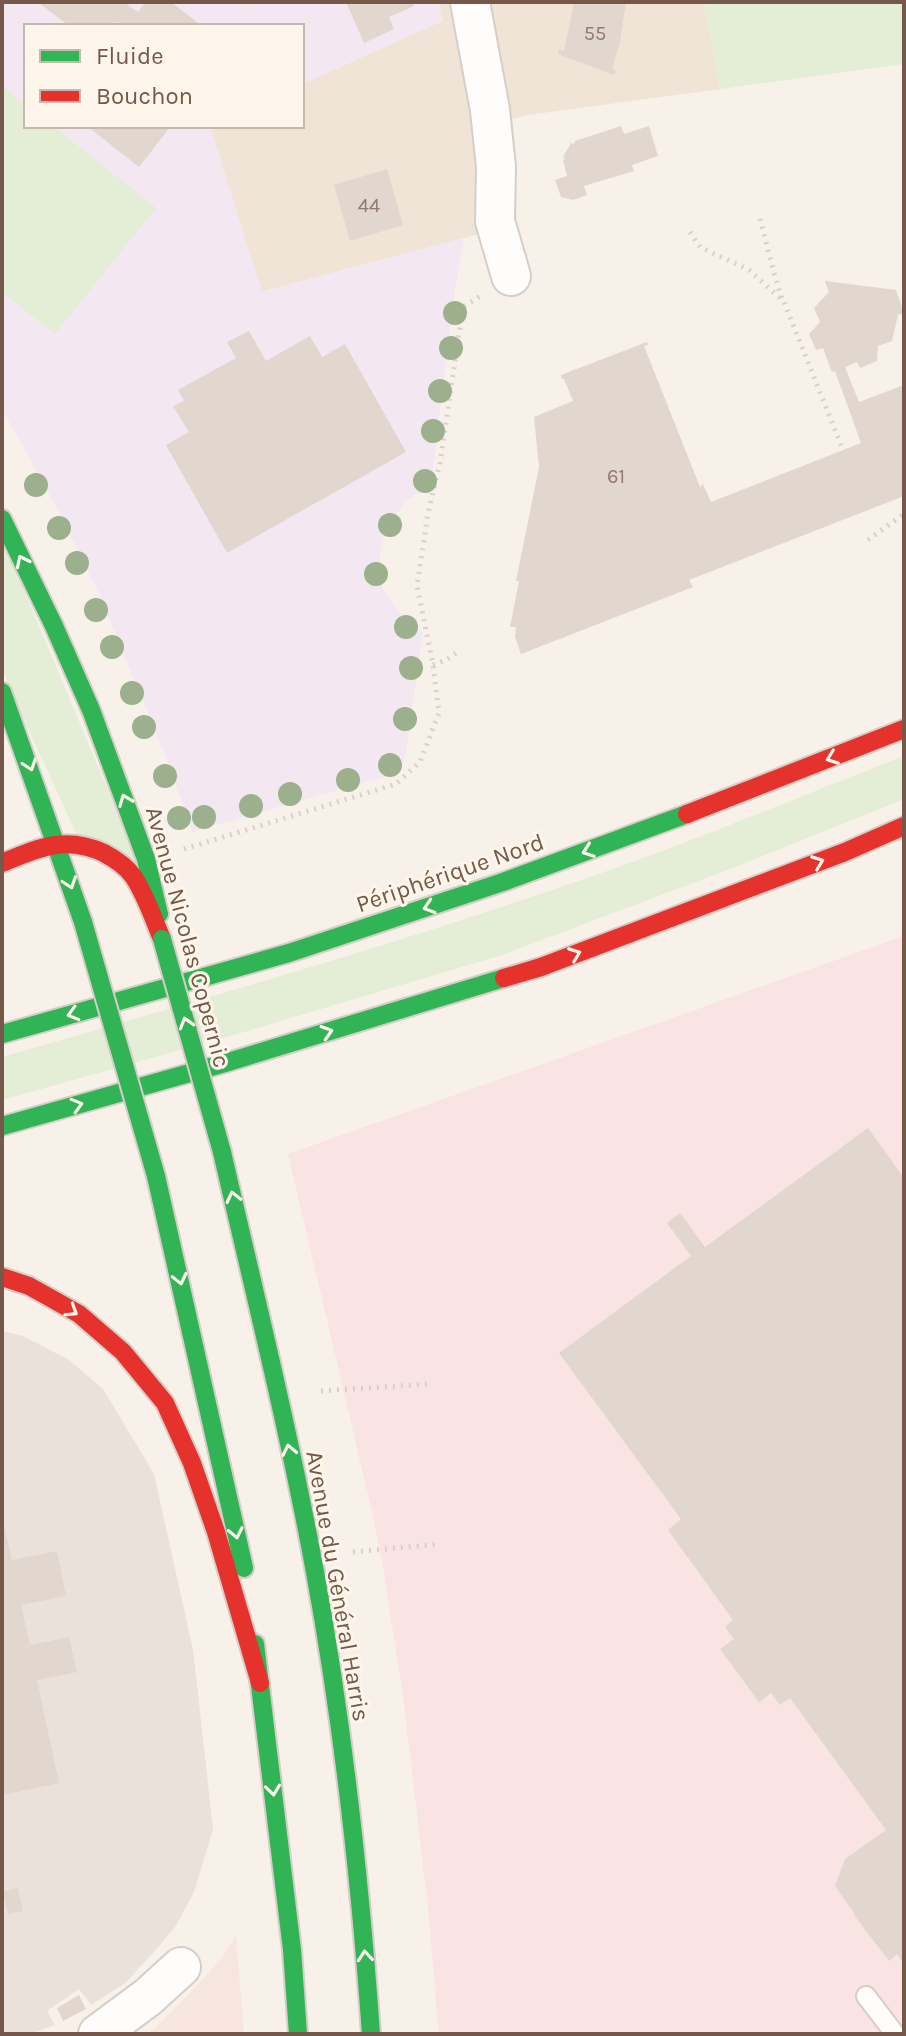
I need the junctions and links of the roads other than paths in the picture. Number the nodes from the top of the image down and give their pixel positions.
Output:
1 (470, 2) edge
2 (511, 276) road end
3 (2, 519) edge
4 (2, 692) edge
5 (904, 729) edge
6 (904, 826) edge
7 (57, 843) junction
8 (2, 863) edge
9 (152, 902) junction
10 (2, 1034) edge
11 (2, 1126) edge
12 (222, 1152) joint
13 (2, 1277) edge
14 (260, 1683) junction
15 (181, 1967) dead end
16 (866, 1996) dead end
17 (98, 2034) edge
18 (298, 2034) edge
19 (371, 2034) edge
20 (895, 2034) edge

1 - 2 street
9 -> 3 main road, Avenue Nicolas Copernic
4 -> 7 main road
5 -> 10 main road, Périphérique Nord
11 -> 6 main road
7 - 8 main road
7 - 9 main road
7 -> 14 main road, bridge
12 -> 9 main road, Avenue Nicolas Copernic, bridge
19 -> 12 main road, Avenue du Général Harris
13 -> 14 main road
14 -> 18 main road
15 - 17 street
16 - 20 lane

